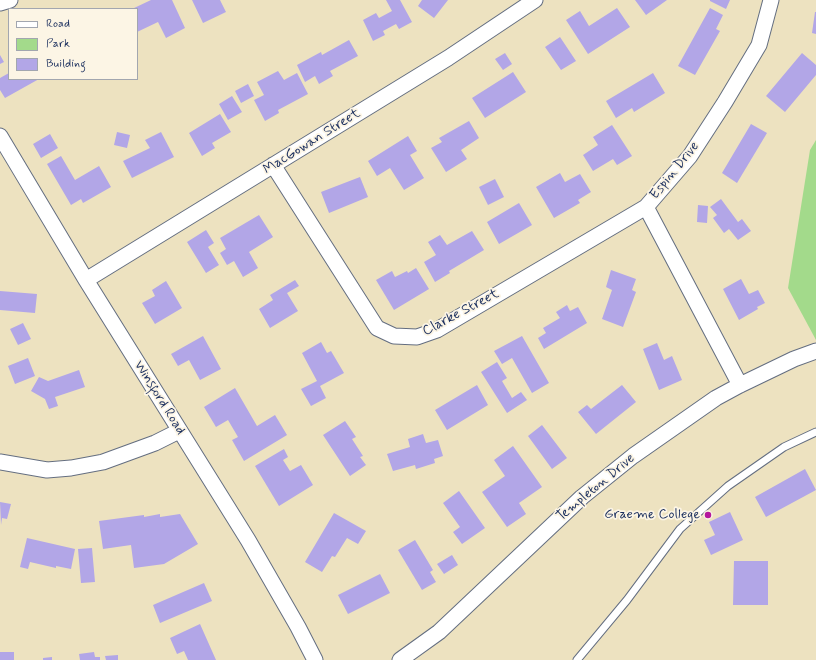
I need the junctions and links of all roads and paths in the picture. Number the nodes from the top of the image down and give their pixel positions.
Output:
1 (10, 0) edge
2 (536, 0) edge
3 (771, 0) edge
4 (0, 3) edge
5 (0, 136) edge
6 (273, 165) junction
7 (646, 207) junction
8 (86, 280) junction
9 (816, 351) edge
10 (740, 385) junction
11 (179, 430) junction
12 (816, 432) edge
13 (0, 462) edge
14 (315, 660) edge
15 (400, 660) edge
16 (577, 660) edge

1 - 4 street
2 - 6 street, MacGowan Street
3 - 7 street, Espin Drive
5 - 8 street, Winsford Road
6 - 7 street, Clarke Street
6 - 8 street, MacGowan Street
7 - 10 street, Espin Drive
8 - 11 street, Winsford Road
9 - 10 street, Templeton Drive
10 - 15 street, Templeton Drive
11 - 13 street
11 - 14 street, Winsford Road
12 - 16 lane

